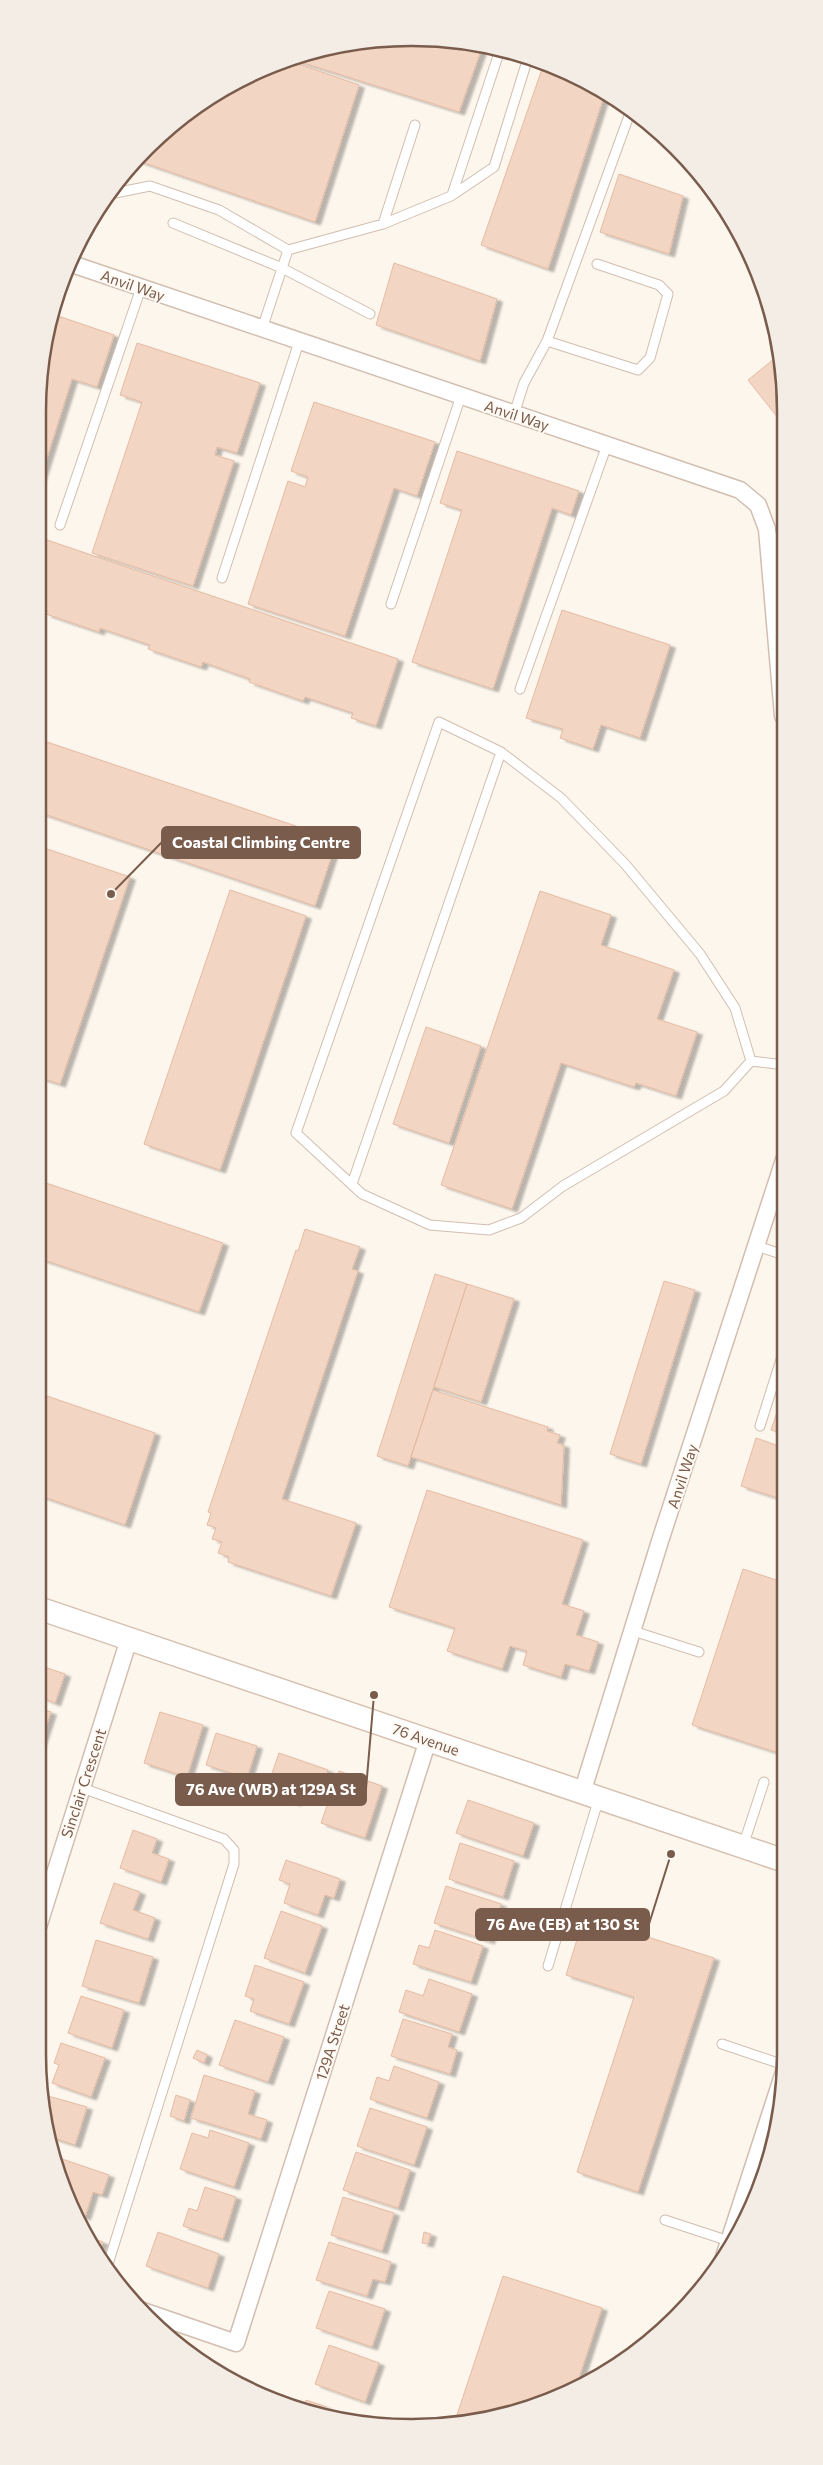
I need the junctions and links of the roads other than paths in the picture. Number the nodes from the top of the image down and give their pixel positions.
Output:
1 (498, 57) edge
2 (526, 65) edge
3 (628, 118) edge
4 (415, 125) dead end
5 (119, 193) edge
6 (452, 196) junction
7 (172, 223) dead end
8 (383, 224) junction
9 (288, 250) junction
10 (597, 264) dead end
11 (77, 266) edge
12 (282, 268) junction
13 (141, 288) junction
14 (370, 314) dead end
15 (262, 329) junction
16 (547, 341) junction
17 (299, 342) junction
18 (461, 396) junction
19 (514, 414) junction
20 (606, 445) junction
21 (60, 525) dead end
22 (777, 538) edge
23 (770, 544) junction
24 (222, 578) dead end
25 (777, 582) edge
26 (391, 604) dead end
27 (520, 689) dead end
28 (501, 752) junction
29 (751, 1061) junction
30 (777, 1064) edge
31 (777, 1182) edge
32 (352, 1184) junction
33 (757, 1246) junction
34 (777, 1253) edge
35 (777, 1372) edge
36 (760, 1426) dead end
37 (46, 1611) edge
38 (633, 1631) junction
39 (129, 1639) junction
40 (698, 1652) dead end
41 (428, 1740) junction
42 (764, 1782) dead end
43 (82, 1788) junction
44 (590, 1795) junction
45 (743, 1847) junction
46 (777, 1858) edge
47 (46, 1902) edge
48 (548, 1966) dead end
49 (722, 2044) dead end
50 (777, 2063) edge
51 (773, 2105) edge
52 (665, 2220) dead end
53 (735, 2223) edge
54 (725, 2240) edge
55 (110, 2258) edge
56 (158, 2316) edge

1 - 6 lane
2 - 6 lane
3 - 16 lane
4 - 8 lane
5 - 9 lane
6 - 8 lane
7 - 12 lane
8 - 9 lane
9 - 12 lane
10 - 16 lane
11 - 13 street, Anvil Way
12 - 14 lane
12 - 15 lane
13 - 15 street, Anvil Way
13 - 21 lane
15 - 17 street, Anvil Way
16 - 19 lane
17 - 18 street, Anvil Way
17 - 24 lane
18 - 19 street, Anvil Way
18 - 26 lane
19 - 20 street, Anvil Way
20 - 23 street, Anvil Way
20 - 27 lane
22 - 23 lane
23 - 25 street, Anvil Way
28 - 29 lane
28 - 32 lane
28 - 32 lane
29 - 30 lane
29 - 32 lane
31 - 33 street, Anvil Way
33 - 34 lane
33 - 38 street, Anvil Way
35 - 36 lane
37 - 39 main road, 76 Avenue
38 - 40 lane
38 - 44 street, Anvil Way
39 - 41 main road, 76 Avenue
39 - 43 street, Sinclair Crescent
41 - 44 main road, 76 Avenue
41 - 56 street, 129A Street
42 - 45 lane
43 - 47 street, Sinclair Crescent
43 - 55 lane
44 - 45 main road, 76 Avenue
44 - 48 lane
45 - 46 main road, 76 Avenue
49 - 50 lane
51 - 53 street
52 - 54 lane

